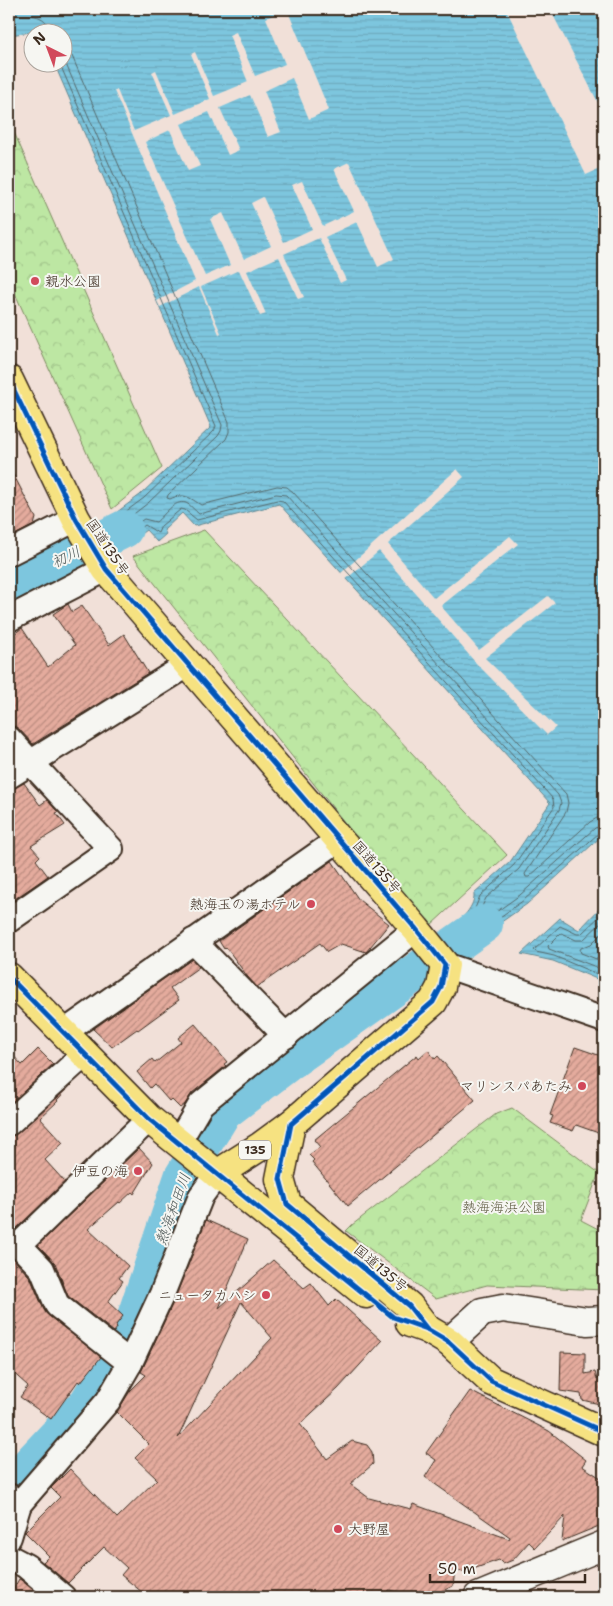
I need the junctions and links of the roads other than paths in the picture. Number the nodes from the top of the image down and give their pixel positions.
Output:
1 (9, 380) edge
2 (14, 408) edge
3 (76, 519) junction
4 (9, 553) edge
5 (106, 569) junction
6 (9, 619) edge
7 (189, 664) junction
8 (9, 739) edge
9 (30, 762) junction
10 (9, 776) edge
11 (338, 840) junction
12 (9, 920) edge
13 (416, 929) junction
14 (194, 941) junction
15 (445, 965) junction
16 (9, 977) edge
17 (604, 1020) edge
18 (64, 1033) junction
19 (286, 1036) junction
20 (84, 1055) junction
21 (149, 1119) junction
22 (9, 1123) edge
23 (291, 1124) junction
24 (181, 1145) junction
25 (217, 1174) junction
26 (604, 1320) edge
27 (438, 1336) junction
28 (122, 1357) junction
29 (604, 1432) edge
30 (14, 1500) edge
31 (9, 1537) edge
32 (604, 1546) edge
33 (9, 1557) edge
34 (64, 1597) edge
35 (478, 1597) edge

1 - 2 highway, 国道135号
2 - 3 highway, 国道135号
3 - 4 street
3 - 5 highway, 国道135号
5 - 6 street
5 - 7 highway, 国道135号
7 - 9 street
7 - 11 highway, 国道135号
8 - 9 street
9 - 10 street
9 - 12 street
11 - 13 highway, 国道135号
11 - 14 street
13 - 15 highway, 国道135号
13 - 19 street
14 - 18 street
14 - 19 street
15 - 17 street
15 - 23 highway, 135
16 - 18 highway, 国道135号 / 135
18 - 20 highway, 国道135号 / 135
19 - 24 street
20 - 21 highway, 国道135号 / 135
20 - 22 street
21 - 24 highway, 国道135号 / 135
21 - 28 street
23 - 25 highway, 135
23 - 27 highway, 国道135号 / 135
24 - 25 highway, 国道135号 / 135
25 - 27 highway, 国道135号 / 135
25 - 28 street
26 - 27 street
27 - 29 highway, 国道135号 / 135
28 - 30 street
30 - 31 street
32 - 35 street
33 - 34 street

